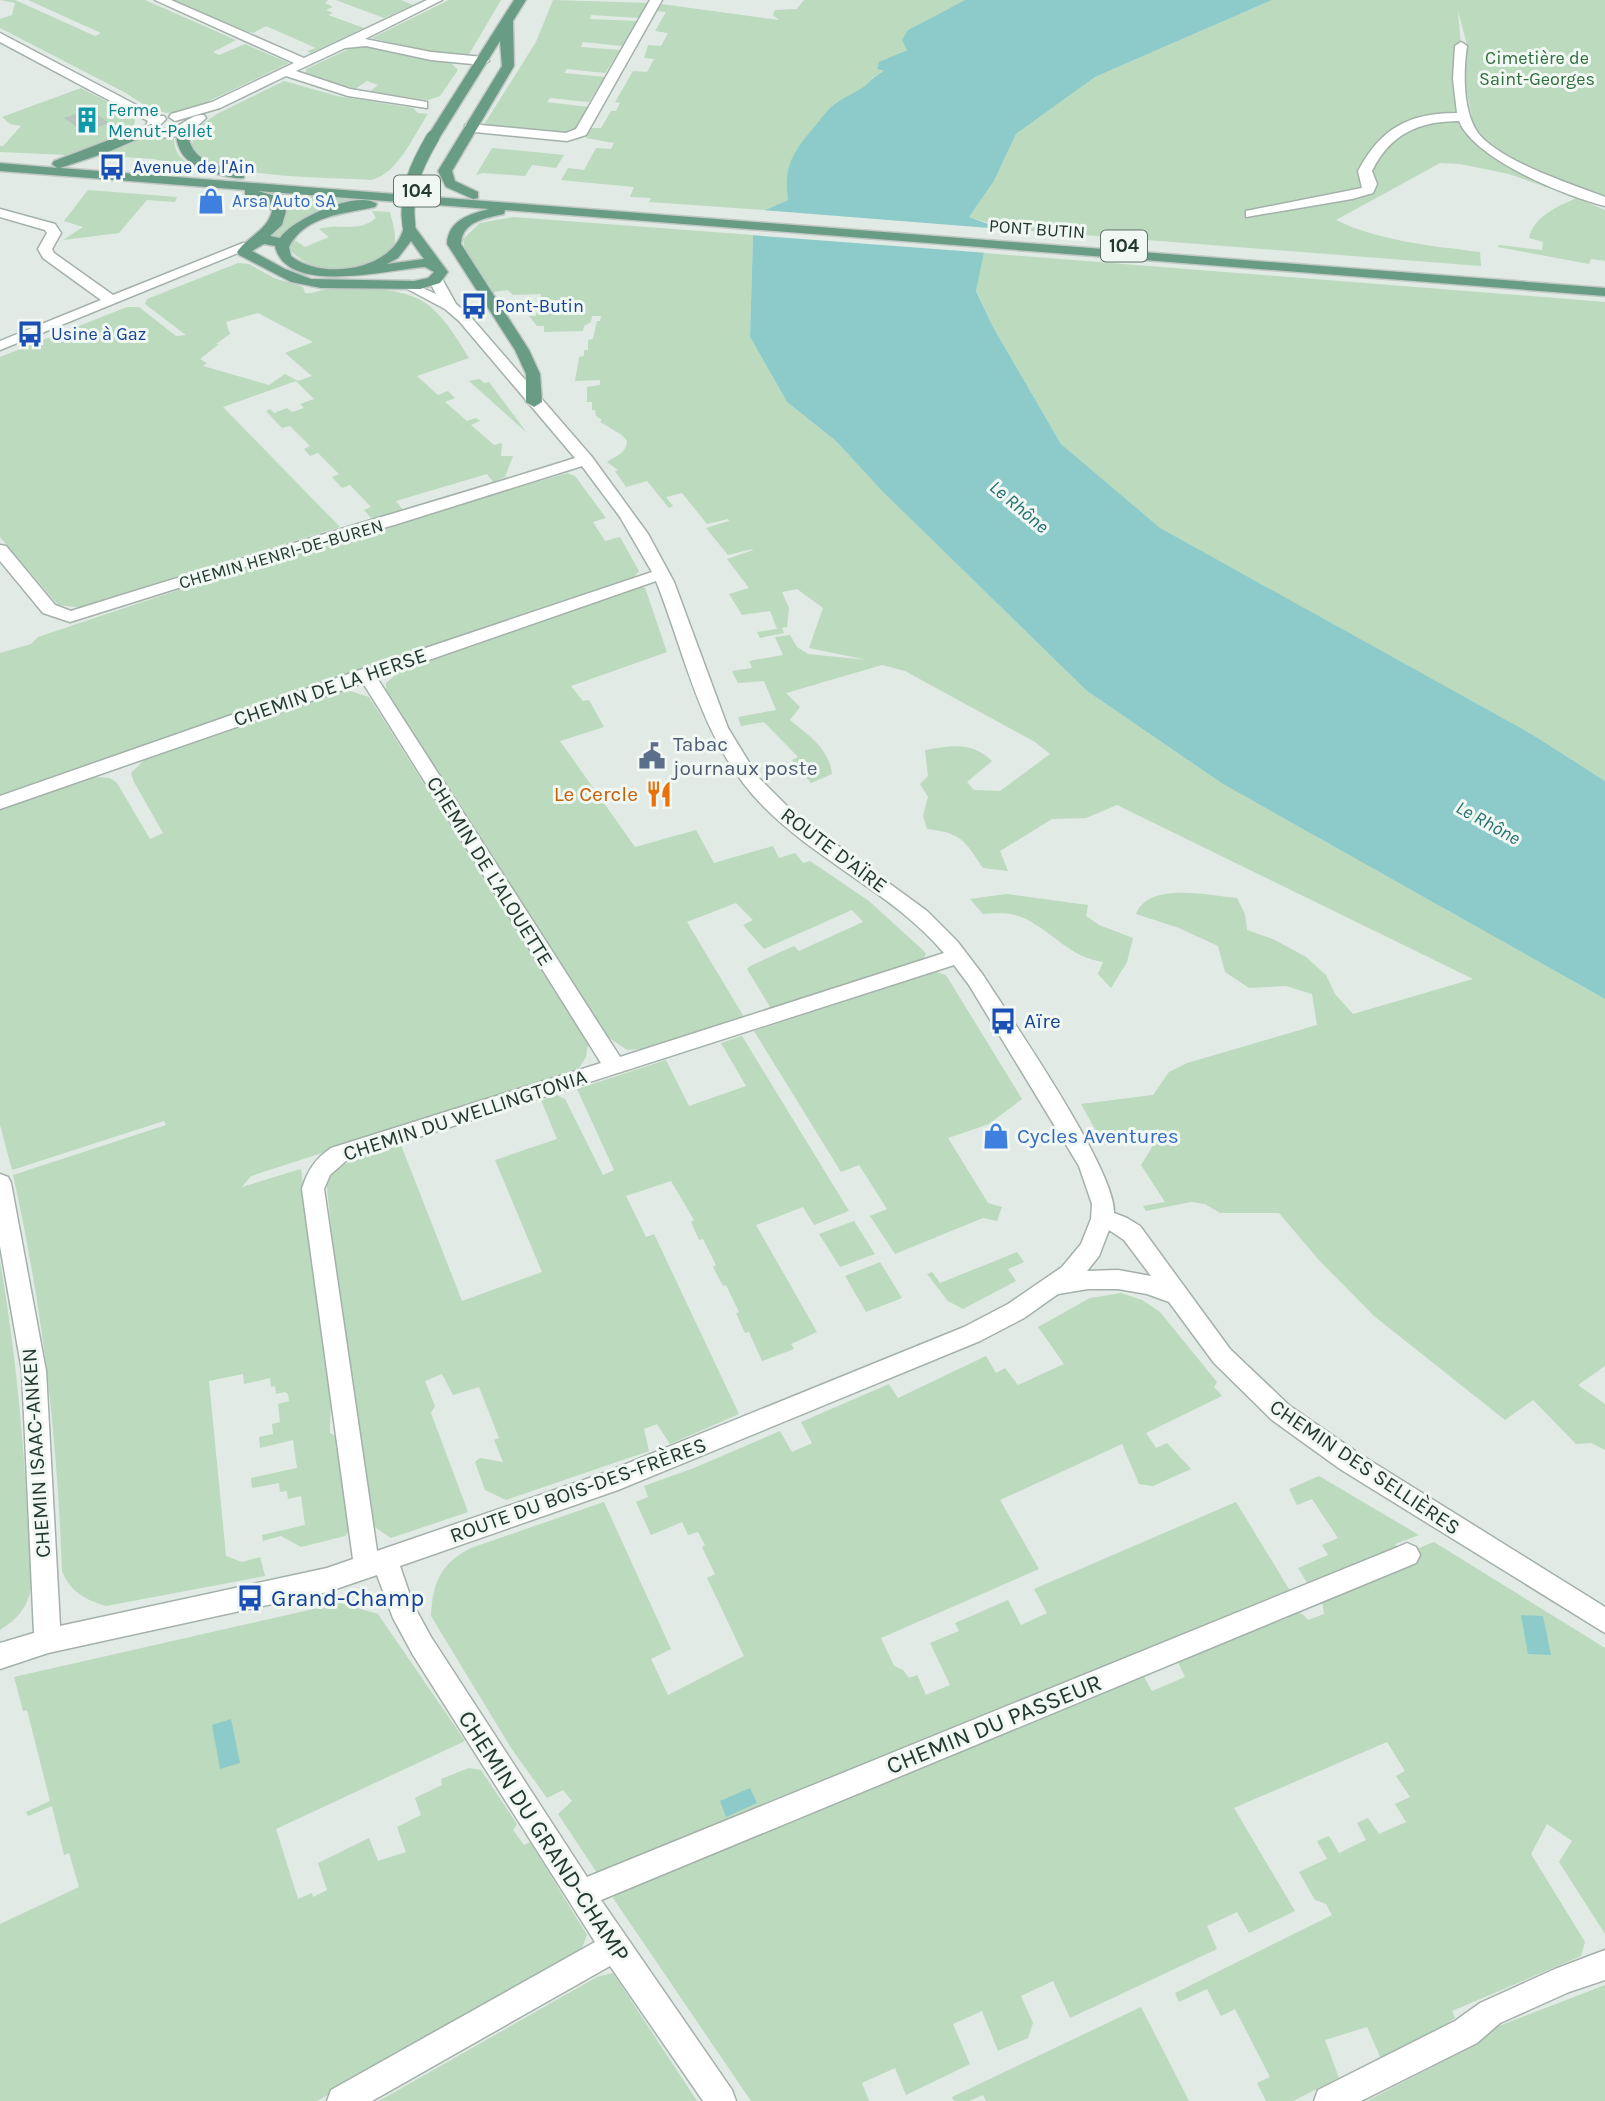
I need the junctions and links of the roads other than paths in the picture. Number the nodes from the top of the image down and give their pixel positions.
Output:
1 (161, 0) edge
2 (411, 0) edge
3 (520, 0) edge
4 (656, 0) edge
5 (431, 3) edge
6 (508, 22) junction
7 (0, 37) edge
8 (369, 37) junction
9 (1461, 46) dead end
10 (484, 61) junction
11 (304, 63) junction
12 (286, 72) junction
13 (216, 105) junction
14 (424, 105) dead end
15 (176, 117) junction
16 (1466, 117) junction
17 (154, 124) junction
18 (185, 128) junction
19 (470, 128) junction
20 (0, 159) edge
21 (59, 164) junction
22 (0, 167) edge
23 (255, 179) junction
24 (211, 183) junction
25 (473, 195) junction
26 (419, 201) junction
27 (1605, 202) edge
28 (519, 208) junction
29 (637, 212) junction
30 (0, 213) edge
31 (1251, 215) dead end
32 (409, 231) junction
33 (283, 248) junction
34 (252, 249) junction
35 (403, 257) junction
36 (433, 266) junction
37 (1605, 283) edge
38 (407, 285) junction
39 (1605, 292) edge
40 (112, 301) junction
41 (450, 306) junction
42 (0, 346) edge
43 (534, 402) junction
44 (586, 460) junction
45 (0, 550) edge
46 (662, 575) junction
47 (366, 674) junction
48 (0, 803) edge
49 (958, 956) junction
50 (615, 1067) junction
51 (0, 1183) edge
52 (1102, 1219) junction
53 (1055, 1286) junction
54 (1177, 1294) junction
55 (1407, 1555) dead end
56 (377, 1564) junction
57 (1605, 1620) edge
58 (48, 1641) junction
59 (0, 1656) edge
60 (580, 1894) junction
61 (615, 1947) junction
62 (1605, 1965) edge
63 (342, 2101) edge
64 (721, 2101) edge
65 (1329, 2101) edge

1 - 11 street
2 - 5 street
3 - 6 main road
4 - 19 street
5 - 8 street
6 - 10 main road
6 - 19 main road
7 - 17 street
8 - 10 street
8 - 11 street
9 - 16 street
10 - 32 main road, bridge
11 - 12 street
12 - 13 street
12 - 14 street
13 - 15 street
13 - 18 street
15 - 17 street
15 - 18 street
16 - 27 street
16 - 31 street
17 - 18 street
17 - 21 main road
18 - 23 main road
19 - 25 main road
20 - 21 main road, 104
21 - 23 main road, 104
22 - 24 main road, 104
23 - 25 main road, 104
24 - 26 main road, 104
24 - 34 main road
25 - 29 main road, 104
26 - 28 main road, 104
26 - 33 main road
28 - 29 main road, 104
28 - 43 main road
29 - 37 main road, PONT BUTIN / 104
29 - 39 main road, PONT BUTIN / 104
30 - 40 street
32 - 35 main road
32 - 36 main road, ROUTE D'AÏRE
33 - 34 main road
33 - 35 main road
34 - 38 main road
34 - 40 street
35 - 36 main road
35 - 38 main road
36 - 38 main road
36 - 41 street, ROUTE D'AÏRE
38 - 41 street, ROUTE D'AÏRE
40 - 42 street
41 - 43 street, ROUTE D'AÏRE
43 - 44 street, ROUTE D'AÏRE
44 - 45 street, CHEMIN HENRI-DE-BUREN
44 - 46 street, ROUTE D'AÏRE
46 - 47 street, CHEMIN DE LA HERSE
46 - 49 street, ROUTE D'AÏRE
47 - 48 street, CHEMIN DE LA HERSE
47 - 50 street, CHEMIN DE L'ALOUETTE
49 - 50 street, CHEMIN DU WELLINGTONIA
49 - 52 street, ROUTE D'AÏRE
50 - 56 street, CHEMIN DU WELLINGTONIA
51 - 58 street, CHEMIN ISAAC-ANKEN
52 - 53 street, ROUTE DU BOIS-DES-FRÈRES
52 - 54 street, CHEMIN DES SELLIÈRES
53 - 54 street
53 - 56 street, ROUTE DU BOIS-DES-FRÈRES
54 - 57 street, CHEMIN DES SELLIÈRES
55 - 60 street, CHEMIN DU PASSEUR
56 - 58 street, ROUTE DU BOIS-DES-FRÈRES
56 - 60 street, CHEMIN DU GRAND-CHAMP
58 - 59 street, ROUTE DU BOIS-DES-FRÈRES
60 - 61 street, CHEMIN DU GRAND-CHAMP
61 - 63 street
61 - 64 street, CHEMIN DU GRAND-CHAMP
62 - 65 street

